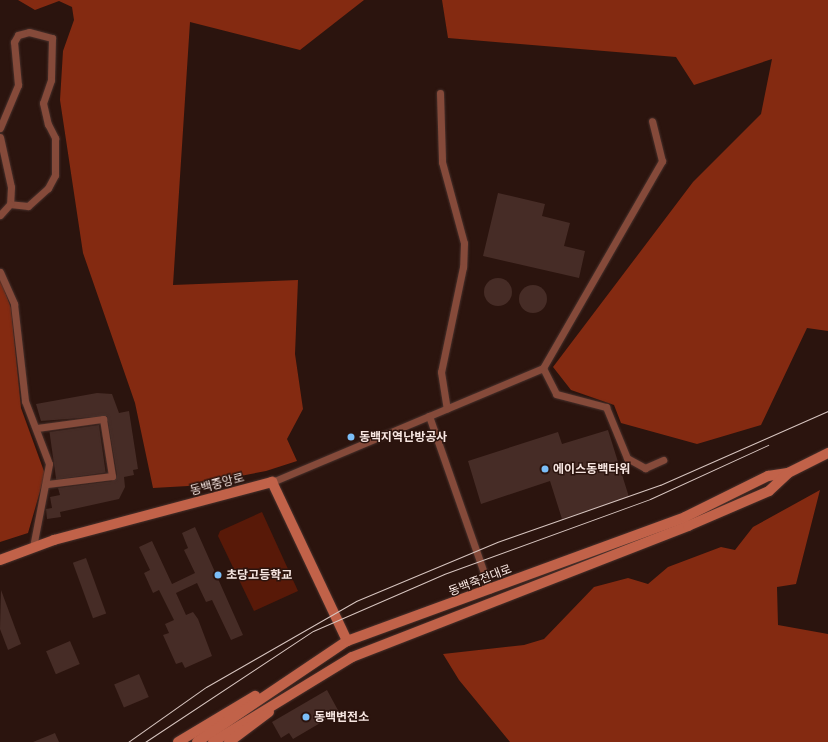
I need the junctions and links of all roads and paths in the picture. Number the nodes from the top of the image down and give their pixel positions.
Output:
1 (440, 93) dead end
2 (652, 121) dead end
3 (0, 128) edge
4 (0, 137) edge
5 (10, 204) junction
6 (0, 215) edge
7 (0, 272) edge
8 (543, 368) junction
9 (448, 409) junction
10 (429, 416) junction
11 (37, 428) junction
12 (828, 454) edge
13 (663, 460) dead end
14 (788, 473) junction
15 (272, 482) junction
16 (47, 484) junction
17 (34, 546) junction
18 (0, 560) edge
19 (490, 590) junction
20 (347, 641) junction
21 (282, 683) junction
22 (291, 695) junction
23 (178, 742) edge
24 (197, 742) edge
25 (213, 742) edge
26 (229, 742) edge

1 - 9 street
2 - 8 street
3 - 5 street
4 - 5 street
5 - 6 street
7 - 11 street
8 - 9 street
8 - 13 street
9 - 10 street
10 - 15 street
10 - 19 street
11 - 16 street
11 - 16 street
12 - 14 main road, 동백죽전대로
14 - 19 main road, 동백죽전대로
14 - 22 main road, 동백죽전대로
15 - 17 main road, 동백중앙로
15 - 20 main road
16 - 17 street
17 - 18 main road, 동백중앙로
19 - 20 main road, 동백죽전대로
20 - 21 main road, 동백죽전대로
21 - 23 main road
21 - 24 main road, 동백죽전대로
22 - 25 main road, 동백죽전대로
22 - 26 main road

